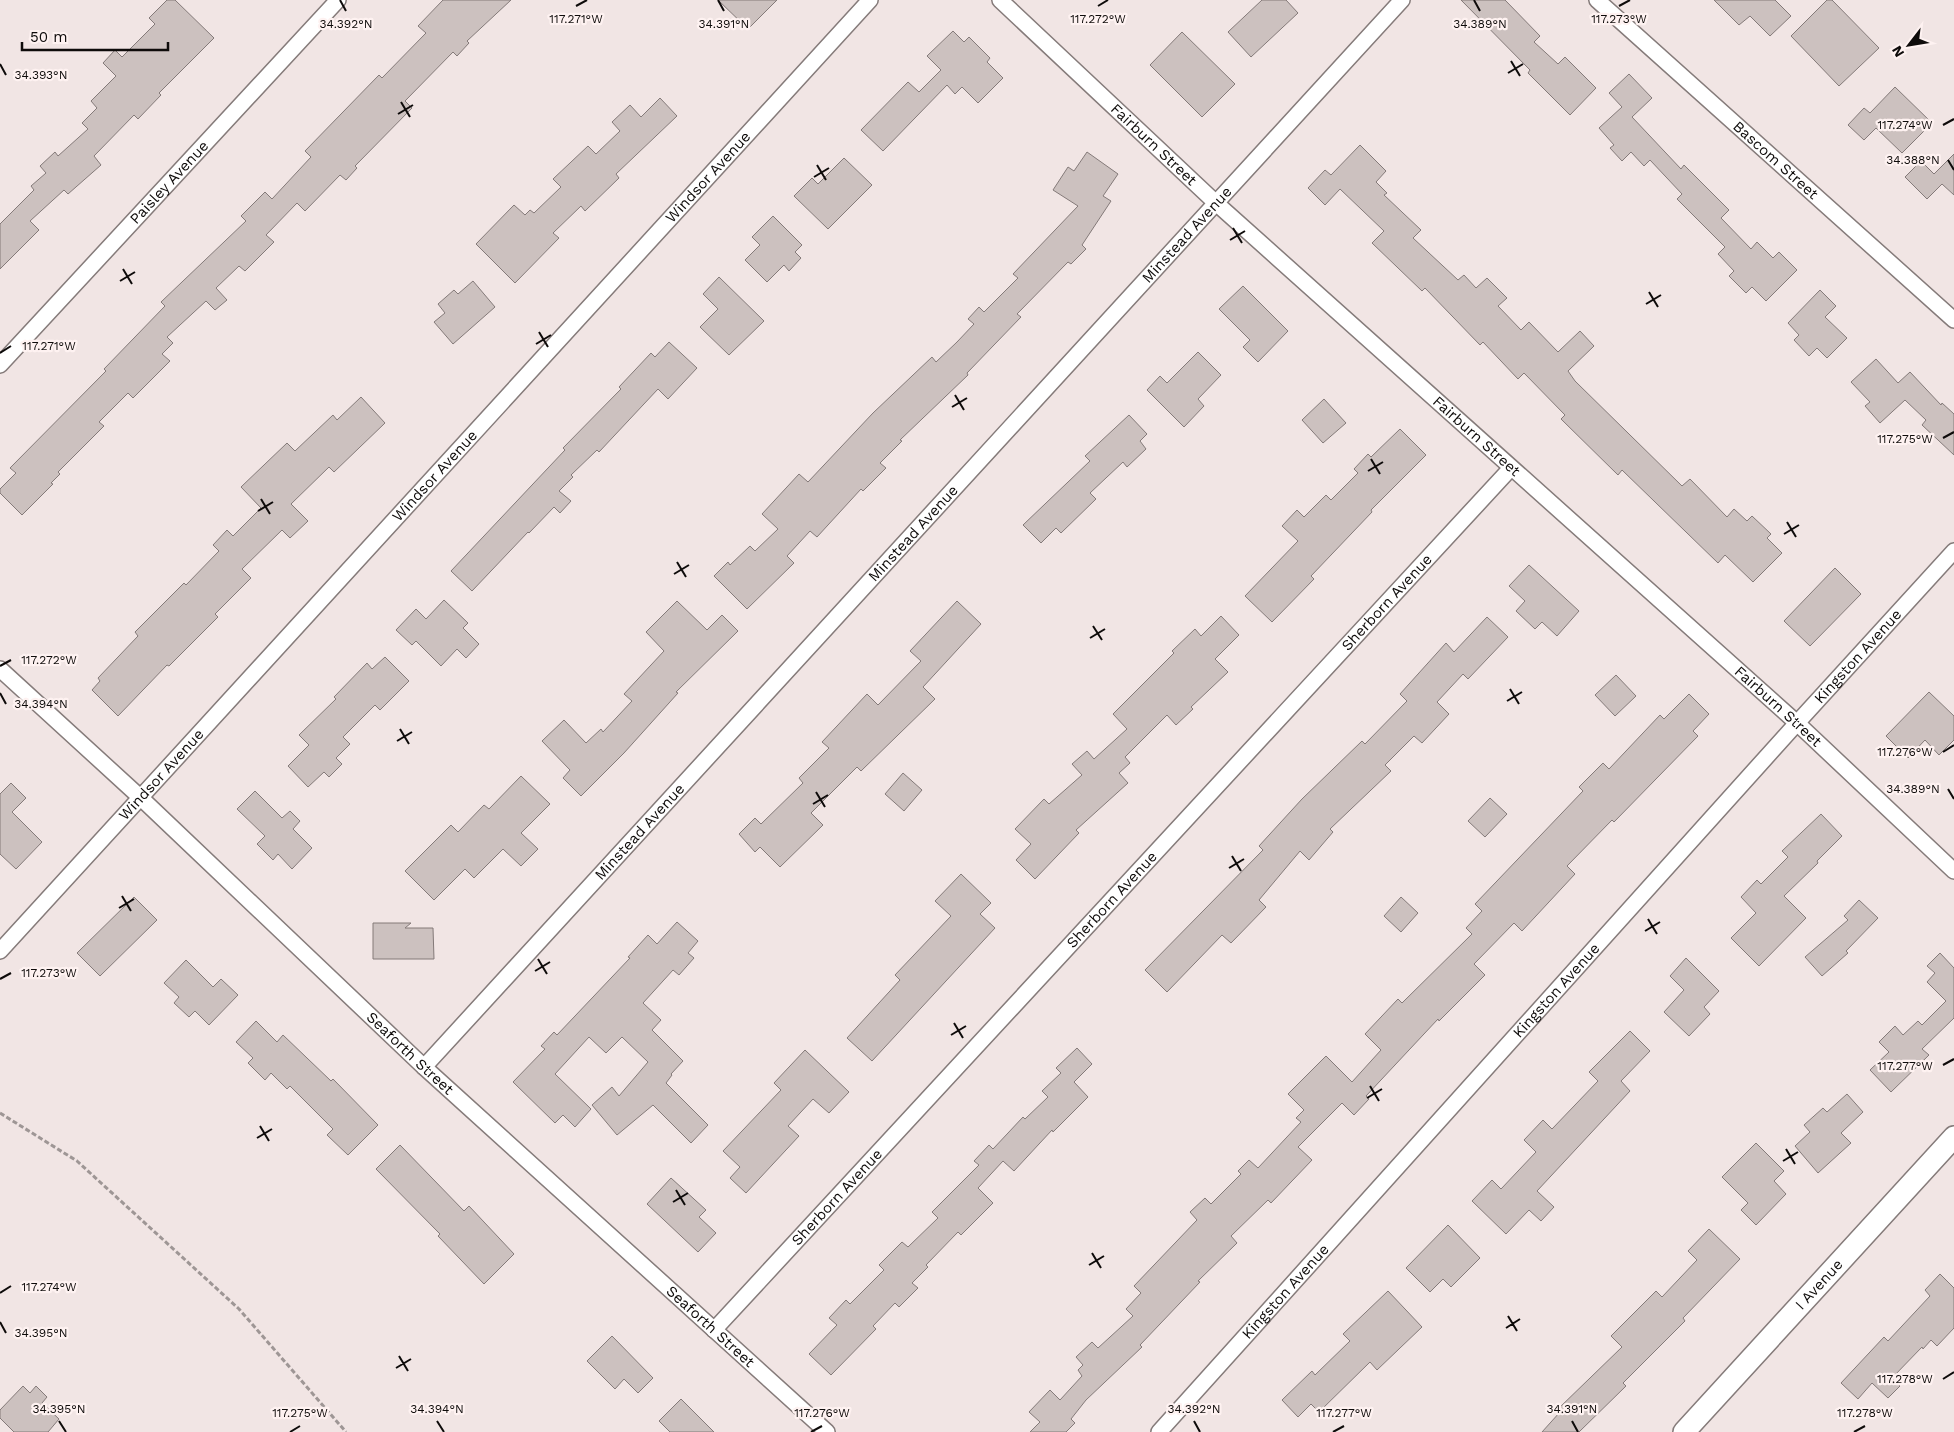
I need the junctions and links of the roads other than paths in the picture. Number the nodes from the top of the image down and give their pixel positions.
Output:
1 (338, 0) edge
2 (870, 0) edge
3 (1000, 0) edge
4 (1402, 0) edge
5 (1597, 0) edge
6 (1216, 204) junction
7 (1954, 320) edge
8 (0, 365) edge
9 (1511, 468) junction
10 (1954, 551) edge
11 (0, 669) edge
12 (1798, 723) junction
13 (141, 798) junction
14 (1954, 871) edge
15 (0, 951) edge
16 (424, 1067) junction
17 (1954, 1137) edge
18 (714, 1330) junction
19 (827, 1432) edge
20 (1159, 1432) edge
21 (1684, 1432) edge

1 - 8 street, Paisley Avenue
2 - 13 street, Windsor Avenue
3 - 6 street, Fairburn Street
4 - 6 street, Minstead Avenue
5 - 7 street, Bascom Street
6 - 9 street, Fairburn Street
6 - 16 street, Minstead Avenue
9 - 12 street, Fairburn Street
9 - 18 street, Sherborn Avenue
10 - 12 street, Kingston Avenue
11 - 13 street, Seaforth Street
12 - 14 street, Fairburn Street
12 - 20 street, Kingston Avenue
13 - 15 street, Windsor Avenue
13 - 16 street, Seaforth Street
16 - 18 street, Seaforth Street
17 - 21 main road, I Avenue
18 - 19 street, Seaforth Street

